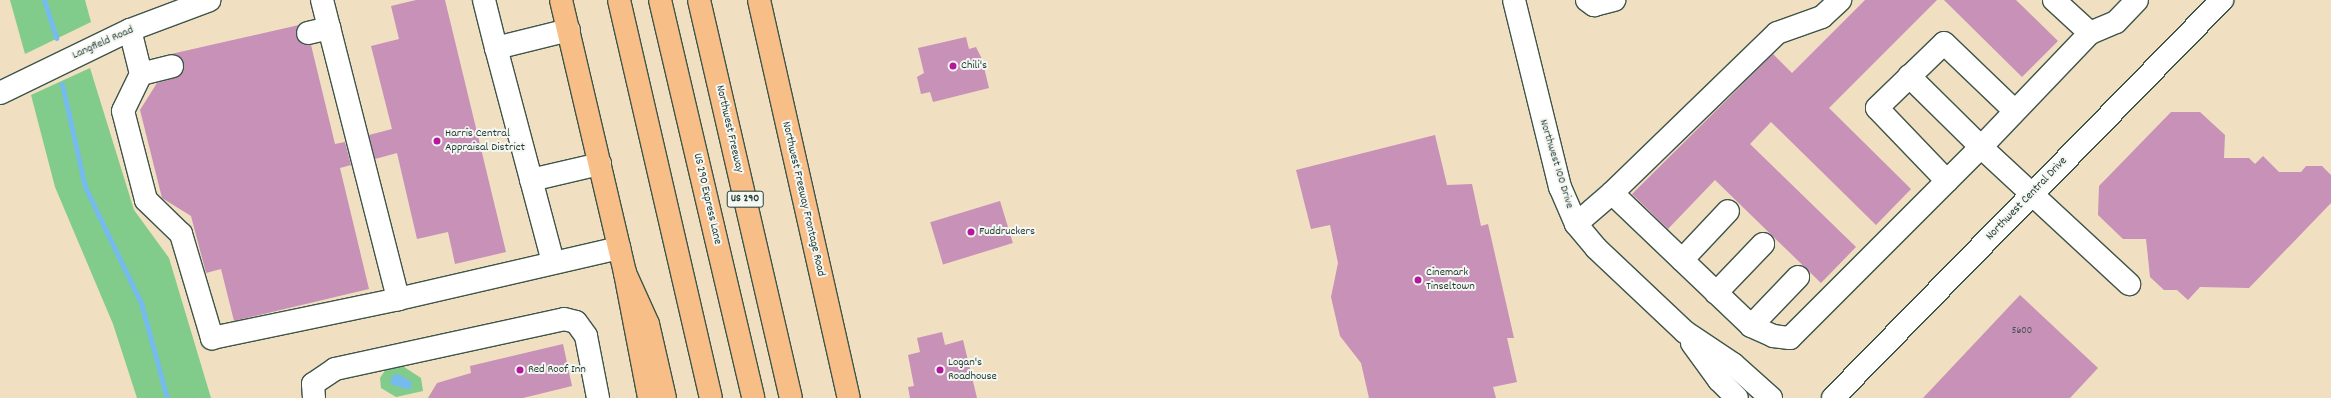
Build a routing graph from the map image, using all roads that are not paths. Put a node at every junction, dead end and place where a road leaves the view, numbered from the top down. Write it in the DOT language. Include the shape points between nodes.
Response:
graph roads {
  1 [pos="210,0"];
  2 [pos="322,0"];
  3 [pos="484,0"];
  4 [pos="561,0"];
  5 [pos="619,0"];
  6 [pos="660,0"];
  7 [pos="699,0"];
  8 [pos="759,0"];
  9 [pos="1514,0"];
  10 [pos="1587,0"];
  11 [pos="1614,0"];
  12 [pos="1840,0"];
  13 [pos="2054,0"];
  14 [pos="2137,0"];
  15 [pos="2222,0"];
  16 [pos="329,28"];
  17 [pos="130,30"];
  18 [pos="569,30"];
  19 [pos="308,33"];
  20 [pos="2090,33"];
  21 [pos="496,48"];
  22 [pos="172,66"];
  23 [pos="142,74"];
  24 [pos="1909,76"];
  25 [pos="0,93"];
  26 [pos="2015,111"];
  27 [pos="1981,147"];
  28 [pos="600,164"];
  29 [pos="531,180"];
  30 [pos="1947,181"];
  31 [pos="1612,193"];
  32 [pos="2033,194"];
  33 [pos="1728,211"];
  34 [pos="1576,224"];
  35 [pos="1763,244"];
  36 [pos="619,248"];
  37 [pos="1682,260"];
  38 [pos="552,262"];
  39 [pos="1798,277"];
  40 [pos="2129,284"];
  41 [pos="1716,293"];
  42 [pos="398,298"];
  43 [pos="1751,326"];
  44 [pos="1685,332"];
  45 [pos="651,397"];
  46 [pos="314,398"];
  47 [pos="598,398"];
  48 [pos="711,398"];
  49 [pos="753,398"];
  50 [pos="791,398"];
  51 [pos="849,398"];
  52 [pos="1738,398"];
  53 [pos="1771,398"];
  54 [pos="1833,398"];
  1 -- 17 [label="street, Langfield Road"];
  2 -- 16 [label="street"];
  3 -- 21 [label="street"];
  4 -- 18 [label="main road"];
  5 -- 48 [label="main road"];
  6 -- 49 [label="main road, US 290 Express Lane"];
  7 -- 50 [label="main road, Northwest Freeway / US 290"];
  8 -- 51 [label="main road, Northwest Freeway Frontage Road"];
  9 -- 34 [label="street, Northwest 100 Drive" via="1560,187"];
  10 -- 11 [label="street" via="1594,5"];
  12 -- 31 [label="street" via="1822,17 1777,34"];
  13 -- 20 [label="street"];
  14 -- 20 [label="street" via="2116,22"];
  15 -- 32 [label="street, Northwest Central Drive"];
  16 -- 19 [label="street"];
  16 -- 42 [label="street"];
  17 -- 23 [label="street"];
  17 -- 25 [label="street, Langfield Road"];
  18 -- 21 [label="street"];
  18 -- 28 [label="main road"];
  20 -- 26 [label="street"];
  21 -- 29 [label="street"];
  22 -- 23 [label="street"];
  23 -- 42 [label="street" via="123,110 146,200 181,234 212,338"];
  24 -- 26 [label="street" via="1944,43"];
  24 -- 27 [label="street"];
  24 -- 30 [label="street" via="1876,111"];
  26 -- 27 [label="street"];
  27 -- 30 [label="street"];
  27 -- 32 [label="street"];
  28 -- 29 [label="street"];
  28 -- 36 [label="main road"];
  29 -- 38 [label="street"];
  30 -- 43 [label="street" via="1790,338 1773,336"];
  31 -- 34 [label="street"];
  31 -- 37 [label="street"];
  32 -- 40 [label="street"];
  32 -- 54 [label="street, Northwest Central Drive"];
  33 -- 37 [label="street"];
  34 -- 44 [label="street, Northwest 100 Drive" via="1596,248"];
  35 -- 41 [label="street"];
  36 -- 38 [label="street"];
  36 -- 45 [label="main road" via="625,273 648,324"];
  37 -- 41 [label="street"];
  38 -- 42 [label="street"];
  39 -- 43 [label="street"];
  41 -- 43 [label="street"];
  44 -- 52 [label="street, Northwest 100 Drive" via="1719,380"];
  44 -- 53 [label="street, Northwest 100 Drive" via="1733,364"];
  46 -- 47 [label="street" via="314,384 335,369 564,319 576,322 586,336"];
}
